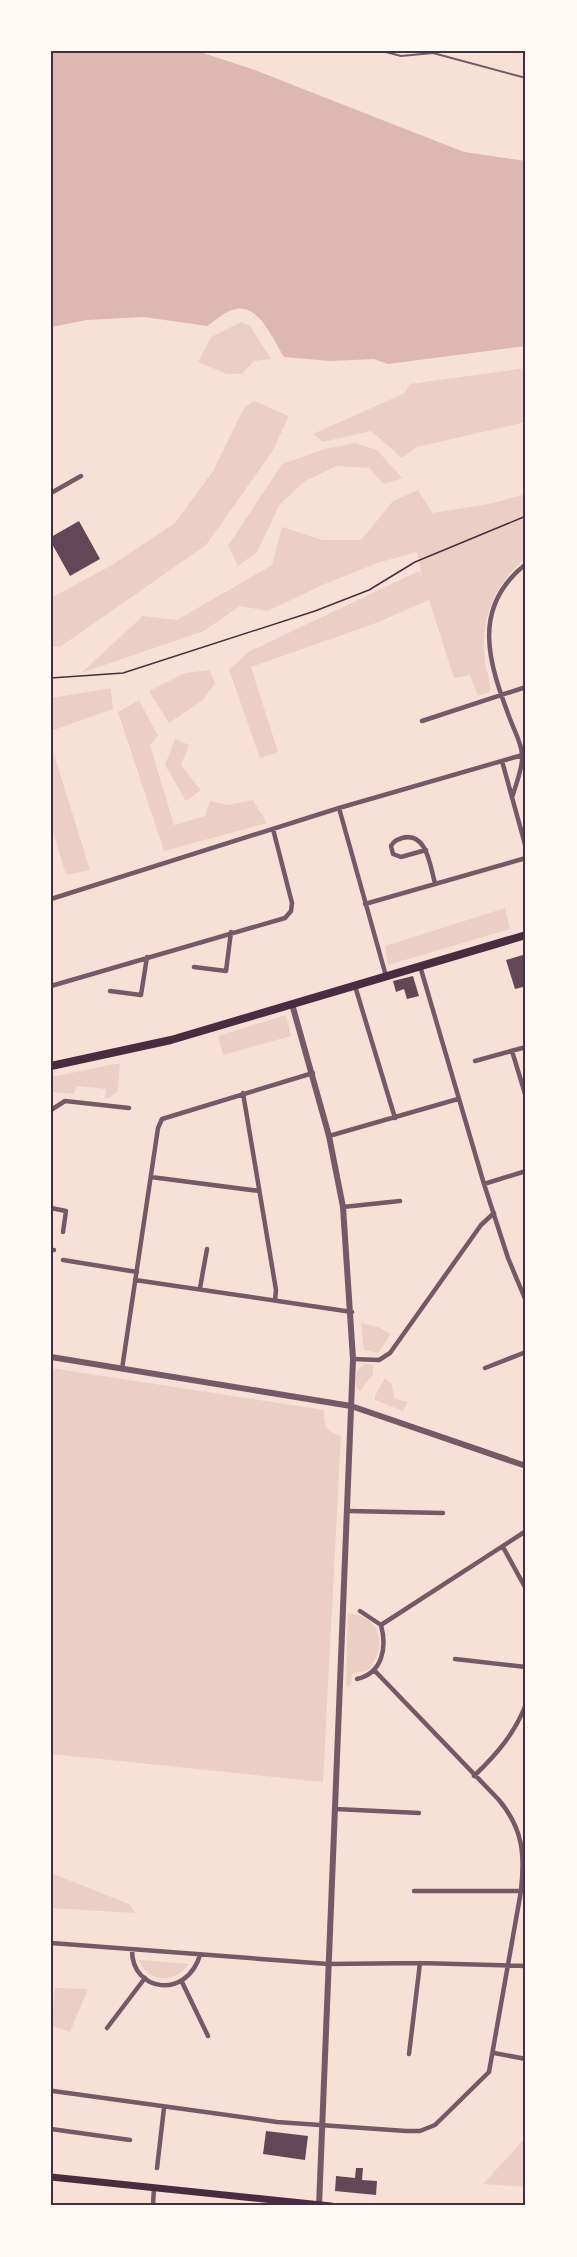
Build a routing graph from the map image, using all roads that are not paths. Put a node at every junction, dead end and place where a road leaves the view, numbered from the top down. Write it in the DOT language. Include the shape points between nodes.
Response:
graph roads {
  1 [pos="382,51"];
  2 [pos="526,78"];
  3 [pos="81,476"];
  4 [pos="51,493"];
  5 [pos="526,564"];
  6 [pos="526,687"];
  7 [pos="501,695"];
  8 [pos="422,721"];
  9 [pos="524,754"];
  10 [pos="502,760"];
  11 [pos="512,798"];
  12 [pos="339,808"];
  13 [pos="273,829"];
  14 [pos="526,848"];
  15 [pos="426,850"];
  16 [pos="526,858"];
  17 [pos="435,883"];
  18 [pos="51,899"];
  19 [pos="365,904"];
  20 [pos="231,932"];
  21 [pos="526,936"];
  22 [pos="147,957"];
  23 [pos="420,966"];
  24 [pos="194,967"];
  25 [pos="386,976"];
  26 [pos="51,986"];
  27 [pos="355,986"];
  28 [pos="111,991"];
  29 [pos="292,1004"];
  30 [pos="526,1047"];
  31 [pos="512,1051"];
  32 [pos="475,1061"];
  33 [pos="51,1066"];
  34 [pos="313,1072"];
  35 [pos="243,1093"];
  36 [pos="526,1096"];
  37 [pos="458,1099"];
  38 [pos="129,1108"];
  39 [pos="51,1110"];
  40 [pos="395,1118"];
  41 [pos="329,1136"];
  42 [pos="526,1171"];
  43 [pos="151,1177"];
  44 [pos="484,1184"];
  45 [pos="259,1191"];
  46 [pos="400,1201"];
  47 [pos="343,1207"];
  48 [pos="51,1209"];
  49 [pos="494,1213"];
  50 [pos="63,1232"];
  51 [pos="207,1249"];
  52 [pos="63,1260"];
  53 [pos="137,1272"];
  54 [pos="135,1280"];
  55 [pos="201,1288"];
  56 [pos="275,1300"];
  57 [pos="526,1300"];
  58 [pos="352,1312"];
  59 [pos="526,1352"];
  60 [pos="51,1358"];
  61 [pos="353,1359"];
  62 [pos="485,1368"];
  63 [pos="122,1369"];
  64 [pos="351,1406"];
  65 [pos="526,1466"];
  66 [pos="348,1511"];
  67 [pos="443,1514"];
  68 [pos="526,1531"];
  69 [pos="503,1547"];
  70 [pos="526,1589"];
  71 [pos="360,1611"];
  72 [pos="381,1625"];
  73 [pos="455,1659"];
  74 [pos="526,1667"];
  75 [pos="374,1670"];
  76 [pos="357,1679"];
  77 [pos="526,1704"];
  78 [pos="474,1776"];
  79 [pos="335,1809"];
  80 [pos="419,1813"];
  81 [pos="414,1891"];
  82 [pos="524,1891"];
  83 [pos="51,1943"];
  84 [pos="132,1950"];
  85 [pos="200,1955"];
  86 [pos="420,1963"];
  87 [pos="328,1964"];
  88 [pos="508,1964"];
  89 [pos="526,1966"];
  90 [pos="145,1978"];
  91 [pos="182,1982"];
  92 [pos="107,2028"];
  93 [pos="208,2036"];
  94 [pos="494,2053"];
  95 [pos="409,2054"];
  96 [pos="526,2059"];
  97 [pos="53,2091"];
  98 [pos="164,2108"];
  99 [pos="321,2125"];
  100 [pos="51,2129"];
  101 [pos="130,2140"];
  102 [pos="157,2168"];
  103 [pos="51,2177"];
  104 [pos="154,2187"];
  105 [pos="319,2205"];
  106 [pos="153,2206"];
  107 [pos="331,2206"];
  1 -- 2 [label="lane" via="401,56 433,53"];
  3 -- 4 [label="street"];
  5 -- 7 [label="street" via="501,592 489,625 489,651"];
  6 -- 7 [label="street"];
  7 -- 8 [label="street"];
  7 -- 9 [label="street"];
  9 -- 10 [label="street"];
  9 -- 11 [label="street"];
  10 -- 11 [label="street"];
  10 -- 12 [label="street"];
  11 -- 14 [label="street"];
  12 -- 13 [label="street"];
  12 -- 19 [label="street"];
  13 -- 18 [label="street"];
  13 -- 20 [label="street" via="291,911 280,920"];
  15 -- 15 [label="street" via="401,857 393,854 391,846 396,840 412,837"];
  15 -- 17 [label="street"];
  16 -- 17 [label="street"];
  17 -- 19 [label="street"];
  19 -- 25 [label="street"];
  20 -- 22 [label="street"];
  20 -- 24 [label="street" via="226,971"];
  21 -- 23 [label="main road"];
  22 -- 26 [label="street"];
  22 -- 28 [label="street" via="141,995"];
  23 -- 25 [label="main road"];
  23 -- 37 [label="street"];
  25 -- 27 [label="main road"];
  27 -- 29 [label="main road"];
  27 -- 40 [label="street"];
  29 -- 33 [label="main road" via="149,1045"];
  29 -- 34 [label="street"];
  30 -- 31 [label="street"];
  31 -- 32 [label="street"];
  31 -- 36 [label="street"];
  34 -- 35 [label="street"];
  34 -- 41 [label="street"];
  35 -- 43 [label="street" via="162,1119"];
  35 -- 45 [label="street"];
  37 -- 40 [label="street"];
  37 -- 44 [label="street"];
  38 -- 39 [label="street" via="65,1101"];
  40 -- 41 [label="street"];
  41 -- 47 [label="street"];
  42 -- 44 [label="street"];
  43 -- 45 [label="street"];
  43 -- 53 [label="street"];
  44 -- 49 [label="street"];
  45 -- 56 [label="street"];
  46 -- 47 [label="street"];
  47 -- 58 [label="street"];
  48 -- 50 [label="street" via="66,1211"];
  49 -- 57 [label="street"];
  49 -- 61 [label="street" via="390,1353 379,1360"];
  51 -- 55 [label="street"];
  52 -- 53 [label="street"];
  53 -- 54 [label="street"];
  54 -- 55 [label="street"];
  54 -- 63 [label="street"];
  55 -- 56 [label="street"];
  56 -- 58 [label="street"];
  58 -- 61 [label="street"];
  59 -- 62 [label="street"];
  60 -- 63 [label="street"];
  61 -- 64 [label="street"];
  63 -- 64 [label="street"];
  64 -- 65 [label="street"];
  64 -- 66 [label="street"];
  66 -- 67 [label="street"];
  66 -- 79 [label="street"];
  68 -- 69 [label="street"];
  69 -- 70 [label="street"];
  69 -- 72 [label="street"];
  71 -- 72 [label="street"];
  72 -- 75 [label="street" via="385,1652"];
  73 -- 74 [label="street"];
  75 -- 76 [label="street"];
  75 -- 78 [label="street"];
  77 -- 78 [label="street" via="507,1742"];
  78 -- 82 [label="street" via="510,1815 520,1833"];
  79 -- 80 [label="street"];
  79 -- 87 [label="street"];
  81 -- 82 [label="street"];
  82 -- 88 [label="street"];
  83 -- 84 [label="street"];
  84 -- 85 [label="street"];
  84 -- 90 [label="street" via="136,1969"];
  85 -- 87 [label="street"];
  85 -- 91 [label="street" via="196,1968"];
  86 -- 87 [label="street"];
  86 -- 88 [label="street"];
  86 -- 95 [label="street"];
  87 -- 99 [label="street"];
  88 -- 89 [label="street"];
  88 -- 94 [label="street"];
  90 -- 91 [label="street" via="162,1984"];
  90 -- 92 [label="street"];
  91 -- 93 [label="street"];
  94 -- 96 [label="street"];
  94 -- 99 [label="street" via="489,2072 435,2125 406,2131"];
  97 -- 98 [label="street"];
  98 -- 99 [label="street"];
  98 -- 102 [label="street"];
  99 -- 105 [label="street"];
  100 -- 101 [label="street"];
  103 -- 104 [label="main road"];
  104 -- 105 [label="main road"];
  104 -- 106 [label="street"];
  105 -- 107 [label="main road"];
}
